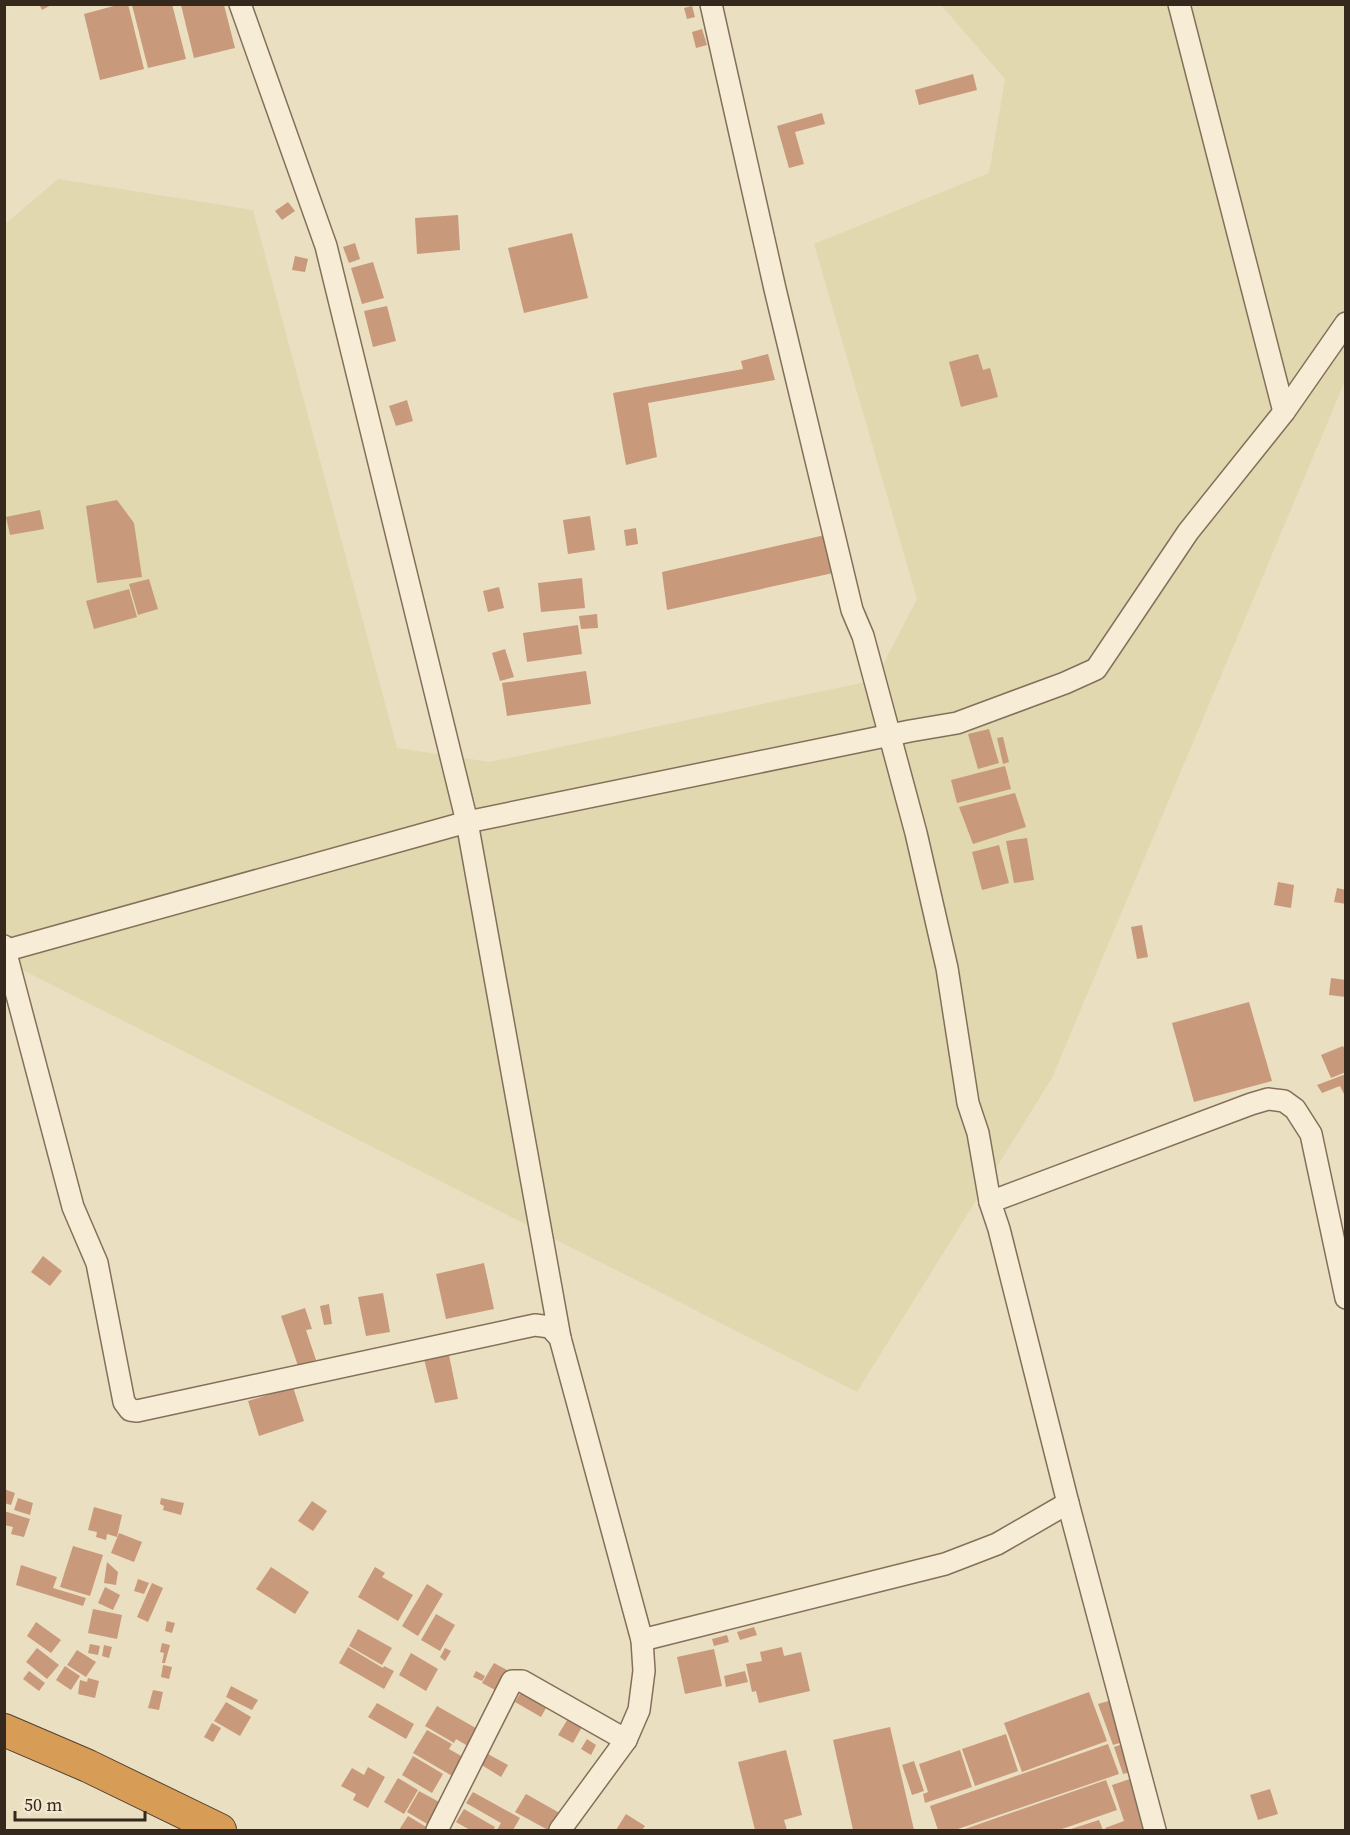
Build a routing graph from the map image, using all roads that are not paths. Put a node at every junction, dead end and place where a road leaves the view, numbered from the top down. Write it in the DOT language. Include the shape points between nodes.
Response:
graph roads {
  1 [pos="240,4"];
  2 [pos="711,4"];
  3 [pos="1179,4"];
  4 [pos="1346,323"];
  5 [pos="1284,412"];
  6 [pos="891,736"];
  7 [pos="467,822"];
  8 [pos="5,950"];
  9 [pos="990,1202"];
  10 [pos="1346,1298"];
  11 [pos="560,1338"];
  12 [pos="1068,1503"];
  13 [pos="642,1640"];
  14 [pos="4,1730"];
  15 [pos="626,1740"];
  16 [pos="220,1830"];
  17 [pos="437,1830"];
  18 [pos="560,1830"];
  19 [pos="1155,1830"];
  1 -- 7 [label="street" via="326,246"];
  2 -- 6 [label="street" via="852,610"];
  3 -- 5 [label="street"];
  4 -- 5 [label="street"];
  5 -- 6 [label="street" via="1188,532 1096,669 957,723"];
  6 -- 7 [label="street"];
  6 -- 9 [label="street" via="947,968 968,1103 978,1133"];
  7 -- 8 [label="street"];
  7 -- 11 [label="street"];
  8 -- 11 [label="street" via="73,1207 98,1263 124,1402 130,1410 535,1325 550,1327"];
  9 -- 10 [label="street" via="1251,1104 1284,1101 1295,1109 1311,1134"];
  9 -- 12 [label="street"];
  11 -- 13 [label="street"];
  12 -- 13 [label="street" via="997,1544 945,1564"];
  12 -- 19 [label="street"];
  13 -- 15 [label="street" via="644,1671 639,1710"];
  14 -- 16 [label="highway"];
  15 -- 17 [label="street" via="522,1681 512,1681"];
  15 -- 18 [label="street"];
}
